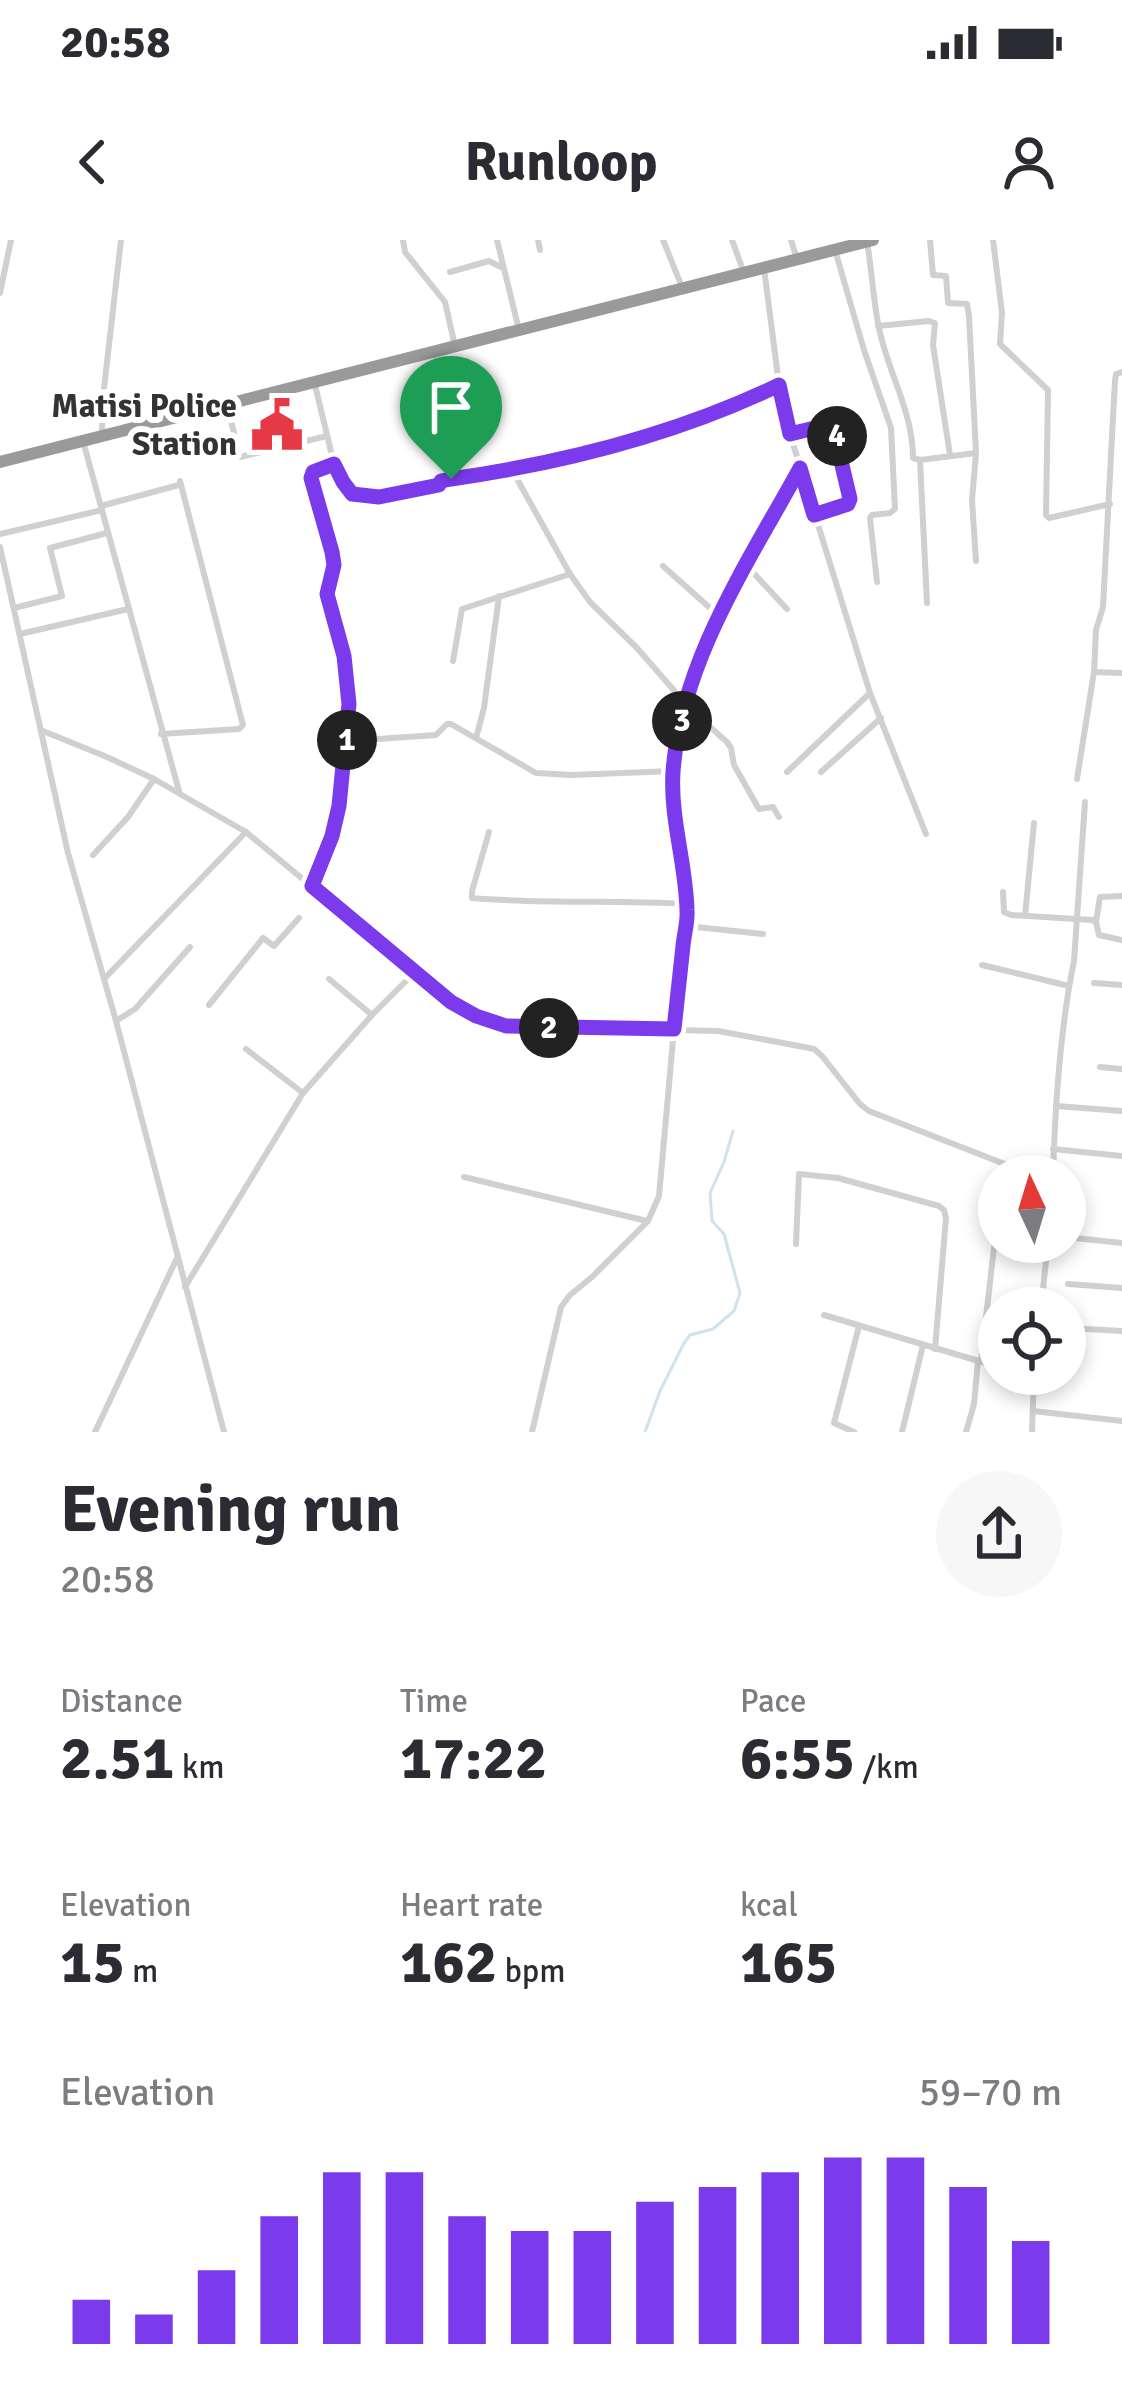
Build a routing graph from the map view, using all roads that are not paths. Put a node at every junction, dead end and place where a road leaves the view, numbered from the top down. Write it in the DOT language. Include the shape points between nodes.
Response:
graph roads {
  1 [pos="10,240"];
  2 [pos="122,240"];
  3 [pos="403,240"];
  4 [pos="497,240"];
  5 [pos="538,240"];
  6 [pos="663,240"];
  7 [pos="732,240"];
  8 [pos="791,240"];
  9 [pos="930,240"];
  10 [pos="993,240"];
  11 [pos="870,241"];
  12 [pos="540,250"];
  13 [pos="835,250"];
  14 [pos="797,259"];
  15 [pos="504,268"];
  16 [pos="764,268"];
  17 [pos="450,272"];
  18 [pos="744,272"];
  19 [pos="682,289"];
  20 [pos="0,293"];
  21 [pos="878,326"];
  22 [pos="519,330"];
  23 [pos="455,346"];
  24 [pos="1122,372"];
  25 [pos="314,382"];
  26 [pos="779,385"];
  27 [pos="227,405"];
  28 [pos="790,434"];
  29 [pos="102,436"];
  30 [pos="328,436"];
  31 [pos="83,441"];
  32 [pos="976,453"];
  33 [pos="950,455"];
  34 [pos="920,460"];
  35 [pos="0,462"];
  36 [pos="334,464"];
  37 [pos="800,468"];
  38 [pos="512,470"];
  39 [pos="1110,503"];
  40 [pos="102,508"];
  41 [pos="814,515"];
  42 [pos="108,532"];
  43 [pos="0,534"];
  44 [pos="0,548"];
  45 [pos="976,561"];
  46 [pos="663,566"];
  47 [pos="747,566"];
  48 [pos="570,574"];
  49 [pos="877,582"];
  50 [pos="500,596"];
  51 [pos="927,603"];
  52 [pos="14,608"];
  53 [pos="128,609"];
  54 [pos="787,609"];
  55 [pos="719,616"];
  56 [pos="20,634"];
  57 [pos="453,661"];
  58 [pos="1094,672"];
  59 [pos="1122,673"];
  60 [pos="870,693"];
  61 [pos="686,704"];
  62 [pos="881,718"];
  63 [pos="43,731"];
  64 [pos="161,734"];
  65 [pos="476,739"];
  66 [pos="347,741"];
  67 [pos="673,771"];
  68 [pos="787,772"];
  69 [pos="821,772"];
  70 [pos="1077,778"];
  71 [pos="154,779"];
  72 [pos="179,792"];
  73 [pos="1084,802"];
  74 [pos="778,817"];
  75 [pos="1034,823"];
  76 [pos="246,832"];
  77 [pos="489,832"];
  78 [pos="926,834"];
  79 [pos="93,855"];
  80 [pos="312,886"];
  81 [pos="1003,892"];
  82 [pos="1122,896"];
  83 [pos="687,904"];
  84 [pos="1025,916"];
  85 [pos="299,919"];
  86 [pos="1076,920"];
  87 [pos="1096,922"];
  88 [pos="686,926"];
  89 [pos="764,934"];
  90 [pos="1122,940"];
  91 [pos="190,947"];
  92 [pos="982,965"];
  93 [pos="414,973"];
  94 [pos="104,979"];
  95 [pos="329,979"];
  96 [pos="1094,983"];
  97 [pos="1122,985"];
  98 [pos="1069,986"];
  99 [pos="208,1005"];
  100 [pos="372,1015"];
  101 [pos="116,1021"];
  102 [pos="674,1029"];
  103 [pos="246,1049"];
  104 [pos="1100,1067"];
  105 [pos="1122,1069"];
  106 [pos="303,1093"];
  107 [pos="1056,1106"];
  108 [pos="1122,1111"];
  109 [pos="1053,1149"];
  110 [pos="981,1155"];
  111 [pos="1053,1155"];
  112 [pos="1122,1156"];
  113 [pos="464,1177"];
  114 [pos="648,1221"];
  115 [pos="1086,1240"];
  116 [pos="1122,1243"];
  117 [pos="796,1244"];
  118 [pos="177,1258"];
  119 [pos="1068,1284"];
  120 [pos="185,1287"];
  121 [pos="1122,1288"];
  122 [pos="824,1315"];
  123 [pos="859,1326"];
  124 [pos="1086,1329"];
  125 [pos="1122,1331"];
  126 [pos="923,1345"];
  127 [pos="935,1348"];
  128 [pos="978,1360"];
  129 [pos="978,1375"];
  130 [pos="1033,1395"];
  131 [pos="1033,1411"];
  132 [pos="1122,1420"];
  133 [pos="94,1432"];
  134 [pos="224,1432"];
  135 [pos="532,1432"];
  136 [pos="854,1432"];
  137 [pos="902,1432"];
  138 [pos="966,1432"];
  139 [pos="1032,1432"];
  1 -- 20 [label="street"];
  2 -- 29 [label="street"];
  3 -- 23 [label="street" via="445,302"];
  4 -- 15 [label="street"];
  5 -- 12 [label="street"];
  6 -- 19 [label="street"];
  7 -- 18 [label="street"];
  8 -- 14 [label="street"];
  9 -- 32 [label="street" via="933,275 946,276 948,302 968,305"];
  10 -- 39 [label="street" via="1000,344 1048,391 1046,515"];
  11 -- 13 [label="highway"];
  11 -- 21 [label="street"];
  13 -- 14 [label="highway"];
  13 -- 49 [label="street" via="891,430 895,509 870,518"];
  14 -- 16 [label="highway"];
  15 -- 17 [label="street" via="489,261"];
  15 -- 22 [label="street"];
  16 -- 18 [label="highway"];
  16 -- 26 [label="street"];
  18 -- 19 [label="highway"];
  19 -- 22 [label="highway"];
  21 -- 33 [label="street" via="935,323"];
  21 -- 34 [label="street" via="911,421 913,458"];
  22 -- 23 [label="highway"];
  23 -- 25 [label="highway"];
  24 -- 39 [label="street"];
  25 -- 27 [label="highway"];
  25 -- 30 [label="street"];
  26 -- 28 [label="street"];
  26 -- 38 [label="street" via="689,422"];
  27 -- 29 [label="highway"];
  27 -- 30 [label="street" via="240,457"];
  28 -- 37 [label="street"];
  28 -- 41 [label="street" via="829,425 836,433 850,499"];
  29 -- 31 [label="highway"];
  30 -- 36 [label="street"];
  31 -- 35 [label="highway"];
  31 -- 40 [label="street"];
  32 -- 33 [label="street"];
  32 -- 45 [label="street"];
  33 -- 34 [label="street"];
  34 -- 51 [label="street"];
  36 -- 38 [label="street" via="352,494 379,497"];
  36 -- 66 [label="street" via="311,478 334,565 327,594 348,679"];
  37 -- 41 [label="street"];
  37 -- 47 [label="street"];
  38 -- 48 [label="street"];
  39 -- 58 [label="street"];
  40 -- 42 [label="street"];
  40 -- 43 [label="street"];
  40 -- 64 [label="street" via="180,483 243,725"];
  41 -- 60 [label="street"];
  42 -- 52 [label="street" via="50,548 62,596"];
  42 -- 53 [label="street"];
  44 -- 52 [label="street"];
  46 -- 55 [label="street"];
  47 -- 54 [label="street"];
  47 -- 55 [label="street"];
  48 -- 50 [label="street"];
  48 -- 61 [label="street"];
  50 -- 57 [label="street" via="462,609"];
  50 -- 65 [label="street"];
  52 -- 56 [label="street"];
  53 -- 56 [label="street"];
  53 -- 64 [label="street"];
  55 -- 61 [label="street"];
  56 -- 63 [label="street"];
  58 -- 59 [label="street"];
  58 -- 70 [label="street"];
  60 -- 62 [label="street"];
  60 -- 68 [label="street"];
  61 -- 67 [label="street"];
  61 -- 74 [label="street" via="731,748 759,809 773,807"];
  62 -- 69 [label="street"];
  62 -- 78 [label="street"];
  63 -- 71 [label="street"];
  63 -- 94 [label="street"];
  64 -- 72 [label="street"];
  65 -- 66 [label="street" via="449,724 436,735"];
  65 -- 67 [label="street" via="536,773"];
  66 -- 80 [label="street" via="334,827"];
  67 -- 83 [label="street"];
  71 -- 72 [label="street"];
  71 -- 79 [label="street"];
  72 -- 76 [label="street"];
  73 -- 86 [label="street"];
  75 -- 84 [label="street"];
  76 -- 80 [label="street"];
  76 -- 94 [label="street"];
  77 -- 83 [label="street" via="472,898"];
  80 -- 93 [label="street"];
  81 -- 84 [label="street" via="1004,912"];
  82 -- 87 [label="street" via="1100,897"];
  83 -- 88 [label="street"];
  84 -- 86 [label="street"];
  85 -- 99 [label="street" via="274,946 262,938"];
  86 -- 87 [label="street"];
  86 -- 98 [label="street"];
  87 -- 90 [label="street" via="1099,935"];
  88 -- 89 [label="street"];
  88 -- 102 [label="street"];
  91 -- 101 [label="street"];
  92 -- 98 [label="street"];
  93 -- 100 [label="street"];
  93 -- 102 [label="street" via="451,1002 506,1026"];
  94 -- 101 [label="street"];
  95 -- 100 [label="street"];
  96 -- 97 [label="street"];
  98 -- 107 [label="street"];
  100 -- 106 [label="street"];
  101 -- 118 [label="street"];
  102 -- 110 [label="street" via="814,1049 869,1111"];
  102 -- 114 [label="street" via="659,1196"];
  103 -- 106 [label="street"];
  104 -- 105 [label="street"];
  106 -- 120 [label="street"];
  107 -- 108 [label="street"];
  107 -- 109 [label="street"];
  109 -- 111 [label="street"];
  109 -- 112 [label="street"];
  113 -- 114 [label="street"];
  114 -- 135 [label="street" via="561,1307"];
  115 -- 116 [label="street"];
  117 -- 127 [label="street" via="799,1174 939,1206 946,1218"];
  118 -- 120 [label="street"];
  118 -- 133 [label="street"];
  119 -- 121 [label="street"];
  120 -- 134 [label="street"];
  122 -- 123 [label="street"];
  123 -- 126 [label="street"];
  123 -- 136 [label="street" via="834,1424"];
  124 -- 125 [label="street"];
  126 -- 127 [label="street"];
  126 -- 137 [label="street"];
  127 -- 128 [label="street"];
  129 -- 138 [label="street"];
  130 -- 131 [label="street"];
  131 -- 132 [label="street"];
  131 -- 139 [label="street"];
}
